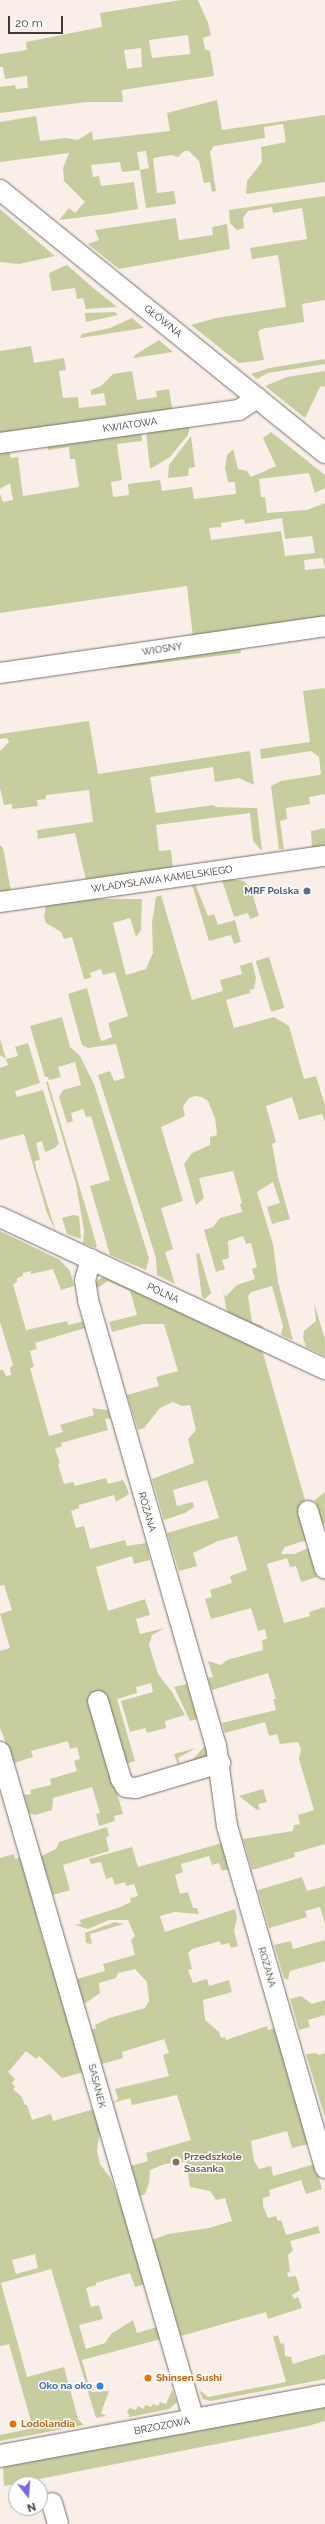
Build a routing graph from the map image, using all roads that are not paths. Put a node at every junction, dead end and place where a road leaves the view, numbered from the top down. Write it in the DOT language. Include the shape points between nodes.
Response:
graph roads {
  1 [pos="0,190"];
  2 [pos="257,398"];
  3 [pos="0,443"];
  4 [pos="325,453"];
  5 [pos="325,626"];
  6 [pos="0,673"];
  7 [pos="325,856"];
  8 [pos="0,902"];
  9 [pos="0,1217"];
  10 [pos="91,1259"];
  11 [pos="325,1369"];
  12 [pos="308,1512"];
  13 [pos="325,1569"];
  14 [pos="98,1701"];
  15 [pos="0,1752"];
  16 [pos="220,1764"];
  17 [pos="325,2168"];
  18 [pos="325,2396"];
  19 [pos="194,2420"];
  20 [pos="0,2456"];
  21 [pos="52,2503"];
  22 [pos="58,2524"];
  1 -- 2 [label="street, GŁÓWNA"];
  2 -- 3 [label="street, KWIATOWA" via="239,410"];
  2 -- 4 [label="street, GŁÓWNA"];
  5 -- 6 [label="street, WIOSNY"];
  7 -- 8 [label="street, WŁADYSŁAWA KAMELSKIEGO"];
  9 -- 10 [label="street, POLNA"];
  10 -- 11 [label="street, POLNA"];
  10 -- 16 [label="street, RÓŻANA" via="85,1280 88,1300"];
  12 -- 13 [label="street"];
  14 -- 16 [label="street" via="121,1779 126,1787 136,1788"];
  15 -- 19 [label="street, SASANEK"];
  16 -- 17 [label="street, RÓŻANA" via="227,1826"];
  18 -- 19 [label="street, BRZOZOWA"];
  19 -- 20 [label="street, BRZOZOWA"];
  21 -- 22 [label="street"];
}
